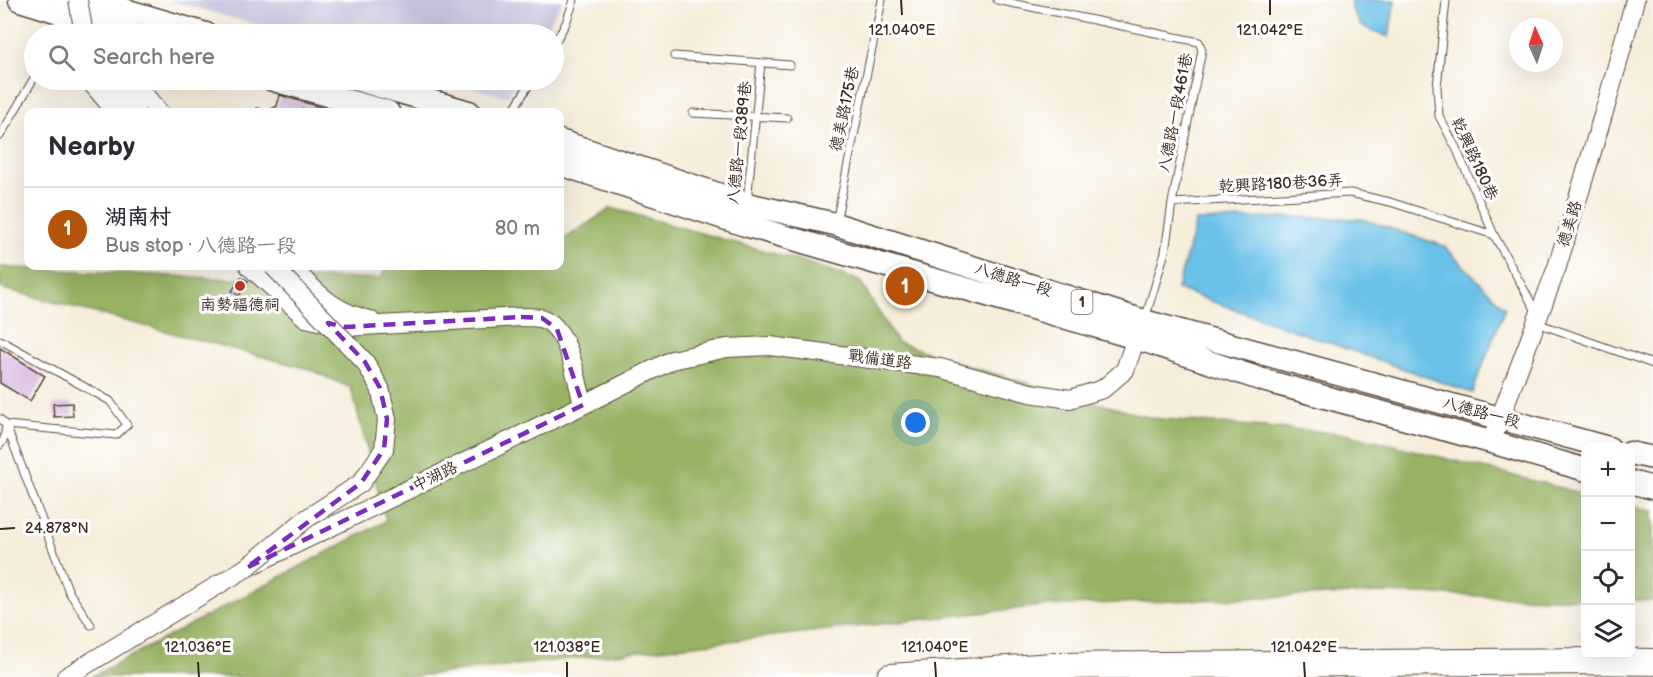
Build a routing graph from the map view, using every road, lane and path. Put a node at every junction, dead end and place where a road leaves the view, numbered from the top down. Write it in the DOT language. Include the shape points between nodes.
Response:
graph roads {
  1 [pos="20,0"];
  2 [pos="89,0"];
  3 [pos="574,0"];
  4 [pos="882,0"];
  5 [pos="997,0"];
  6 [pos="1446,0"];
  7 [pos="1635,0"];
  8 [pos="67,12"];
  9 [pos="84,24"];
  10 [pos="93,24"];
  11 [pos="172,24"];
  12 [pos="564,26"];
  13 [pos="674,56"];
  14 [pos="761,63"];
  15 [pos="790,65"];
  16 [pos="27,90"];
  17 [pos="97,90"];
  18 [pos="117,90"];
  19 [pos="140,90"];
  20 [pos="309,90"];
  21 [pos="393,90"];
  22 [pos="526,90"];
  23 [pos="113,108"];
  24 [pos="133,108"];
  25 [pos="156,108"];
  26 [pos="374,108"];
  27 [pos="455,108"];
  28 [pos="514,108"];
  29 [pos="693,113"];
  30 [pos="756,116"];
  31 [pos="788,118"];
  32 [pos="0,136"];
  33 [pos="564,143"];
  34 [pos="564,165"];
  35 [pos="1172,203"];
  36 [pos="746,214"];
  37 [pos="836,224"];
  38 [pos="1494,235"];
  39 [pos="255,270"];
  40 [pos="277,270"];
  41 [pos="294,270"];
  42 [pos="1537,319"];
  43 [pos="387,324"];
  44 [pos="1140,330"];
  45 [pos="0,340"];
  46 [pos="1653,364"];
  47 [pos="583,405"];
  48 [pos="1500,418"];
  49 [pos="3,422"];
  50 [pos="1491,442"];
  51 [pos="1594,443"];
  52 [pos="0,445"];
  53 [pos="1635,454"];
  54 [pos="1653,458"];
  55 [pos="1581,469"];
  56 [pos="1635,483"];
  57 [pos="1653,488"];
  58 [pos="246,568"];
  59 [pos="91,625"];
  60 [pos="1653,662"];
  61 [pos="66,677"];
  62 [pos="890,677"];
  1 -- 8 [label="main road"];
  2 -- 10 [label="street"];
  2 -- 11 [label="main road"];
  3 -- 12 [label="lane"];
  4 -- 37 [label="lane, 德美路175巷"];
  5 -- 35 [label="lane, 八德路一段461巷" via="1199,42 1202,50"];
  6 -- 38 [label="lane, 乾興路180巷" via="1437,87 1439,116"];
  7 -- 42 [label="street, 德美路" via="1557,267"];
  8 -- 9 [label="main road"];
  13 -- 14 [label="lane"];
  14 -- 15 [label="lane"];
  14 -- 30 [label="lane, 八德路一段389巷"];
  16 -- 32 [label="lane"];
  17 -- 23 [label="street"];
  18 -- 24 [label="street"];
  19 -- 25 [label="street"];
  20 -- 26 [label="main road"];
  21 -- 27 [label="main road"];
  22 -- 28 [label="lane"];
  29 -- 30 [label="lane"];
  30 -- 31 [label="lane"];
  30 -- 36 [label="lane, 八德路一段389巷"];
  33 -- 36 [label="main road, 八德路一段 / 1"];
  34 -- 36 [label="main road, 八德路一段 / 1"];
  35 -- 38 [label="lane, 乾興路180巷36弄" via="1350,193"];
  35 -- 44 [label="lane, 八德路一段461巷" via="1165,252"];
  36 -- 37 [label="main road, 八德路一段 / 1"];
  36 -- 44 [label="main road, 八德路一段 / 1"];
  37 -- 44 [label="main road, 八德路一段 / 1"];
  38 -- 42 [label="lane, 乾興路180巷"];
  39 -- 43 [label="street" via="306,318 345,327"];
  40 -- 58 [label="street, bridge" via="365,362 380,388 387,419 384,449 361,483 306,519"];
  41 -- 43 [label="street" via="335,307"];
  42 -- 46 [label="lane"];
  42 -- 48 [label="street, 德美路"];
  43 -- 47 [label="street" via="542,318 557,329 566,345"];
  44 -- 47 [label="street, 戰備道路" via="1125,370 1103,389 1070,399 1030,393 940,368 770,346 727,348 672,360"];
  44 -- 48 [label="main road, 八德路一段 / 1"];
  44 -- 50 [label="main road, 八德路一段 / 1" via="1266,381"];
  45 -- 49 [label="lane" via="110,401 127,425 116,435"];
  47 -- 58 [label="street, 中湖路"];
  48 -- 50 [label="street, 德美路"];
  48 -- 51 [label="main road, 八德路一段 / 1"];
  49 -- 52 [label="lane" via="4,439"];
  49 -- 59 [label="lane" via="69,592"];
  50 -- 55 [label="main road, 八德路一段 / 1"];
  53 -- 54 [label="main road"];
  56 -- 57 [label="main road"];
  58 -- 61 [label="street, 中湖路"];
  60 -- 62 [label="highway" via="1053,666"];
}
